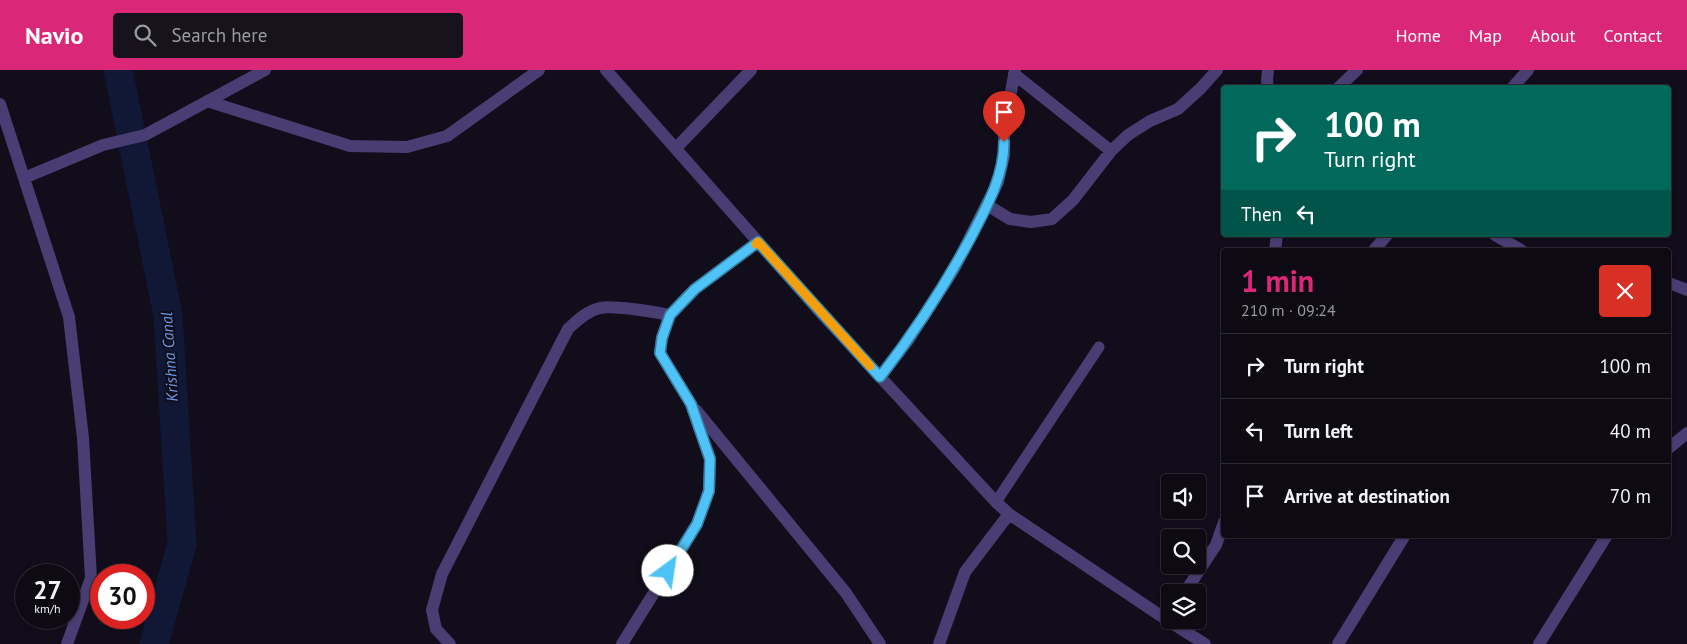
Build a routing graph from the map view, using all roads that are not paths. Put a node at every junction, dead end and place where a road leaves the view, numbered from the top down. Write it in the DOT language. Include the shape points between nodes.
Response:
graph roads {
  1 [pos="265,70"];
  2 [pos="539,70"];
  3 [pos="606,70"];
  4 [pos="750,70"];
  5 [pos="1217,70"];
  6 [pos="1268,70"];
  7 [pos="1357,70"];
  8 [pos="1528,70"];
  9 [pos="1014,72"];
  10 [pos="1268,85"];
  11 [pos="1341,85"];
  12 [pos="1515,85"];
  13 [pos="207,101"];
  14 [pos="0,104"];
  15 [pos="676,148"];
  16 [pos="1111,151"];
  17 [pos="24,178"];
  18 [pos="987,205"];
  19 [pos="1385,237"];
  20 [pos="1498,237"];
  21 [pos="758,242"];
  22 [pos="1376,248"];
  23 [pos="1518,248"];
  24 [pos="1671,283"];
  25 [pos="1687,290"];
  26 [pos="670,315"];
  27 [pos="1098,347"];
  28 [pos="880,377"];
  29 [pos="691,404"];
  30 [pos="1687,433"];
  31 [pos="1671,446"];
  32 [pos="996,502"];
  33 [pos="1009,514"];
  34 [pos="1221,531"];
  35 [pos="1403,538"];
  36 [pos="1605,538"];
  37 [pos="1190,584"];
  38 [pos="1161,613"];
  39 [pos="1184,629"];
  40 [pos="67,644"];
  41 [pos="450,644"];
  42 [pos="622,644"];
  43 [pos="880,644"];
  44 [pos="939,644"];
  45 [pos="1205,644"];
  46 [pos="1338,644"];
  47 [pos="1539,644"];
  1 -- 13 [label="street"];
  2 -- 13 [label="street" via="447,136 408,147 350,146"];
  3 -- 15 [label="street"];
  4 -- 15 [label="street"];
  5 -- 16 [label="street" via="1178,109 1150,121"];
  6 -- 10 [label="street"];
  7 -- 11 [label="street"];
  8 -- 12 [label="street"];
  9 -- 16 [label="street"];
  9 -- 18 [label="street" via="1004,128 1004,156 998,182"];
  13 -- 17 [label="street" via="145,135 103,145"];
  14 -- 17 [label="street"];
  15 -- 21 [label="street"];
  16 -- 18 [label="street" via="1073,200 1052,219 1031,222 1010,219"];
  17 -- 40 [label="street" via="69,317 82,438 91,578"];
  18 -- 28 [label="street" via="954,269"];
  19 -- 22 [label="street"];
  20 -- 23 [label="street"];
  21 -- 26 [label="street" via="695,289"];
  21 -- 28 [label="street"];
  24 -- 25 [label="street"];
  26 -- 29 [label="street" via="660,353"];
  26 -- 41 [label="street" via="601,308 581,316 568,329 442,574 432,610 436,629"];
  27 -- 32 [label="lane"];
  28 -- 32 [label="street"];
  29 -- 42 [label="street" via="710,459 709,491 697,524"];
  29 -- 43 [label="street" via="846,593"];
  30 -- 31 [label="street"];
  32 -- 33 [label="street"];
  33 -- 38 [label="street"];
  33 -- 44 [label="street" via="964,572"];
  34 -- 37 [label="street" via="1216,545"];
  35 -- 46 [label="street"];
  36 -- 47 [label="street"];
  39 -- 45 [label="street"];
}
